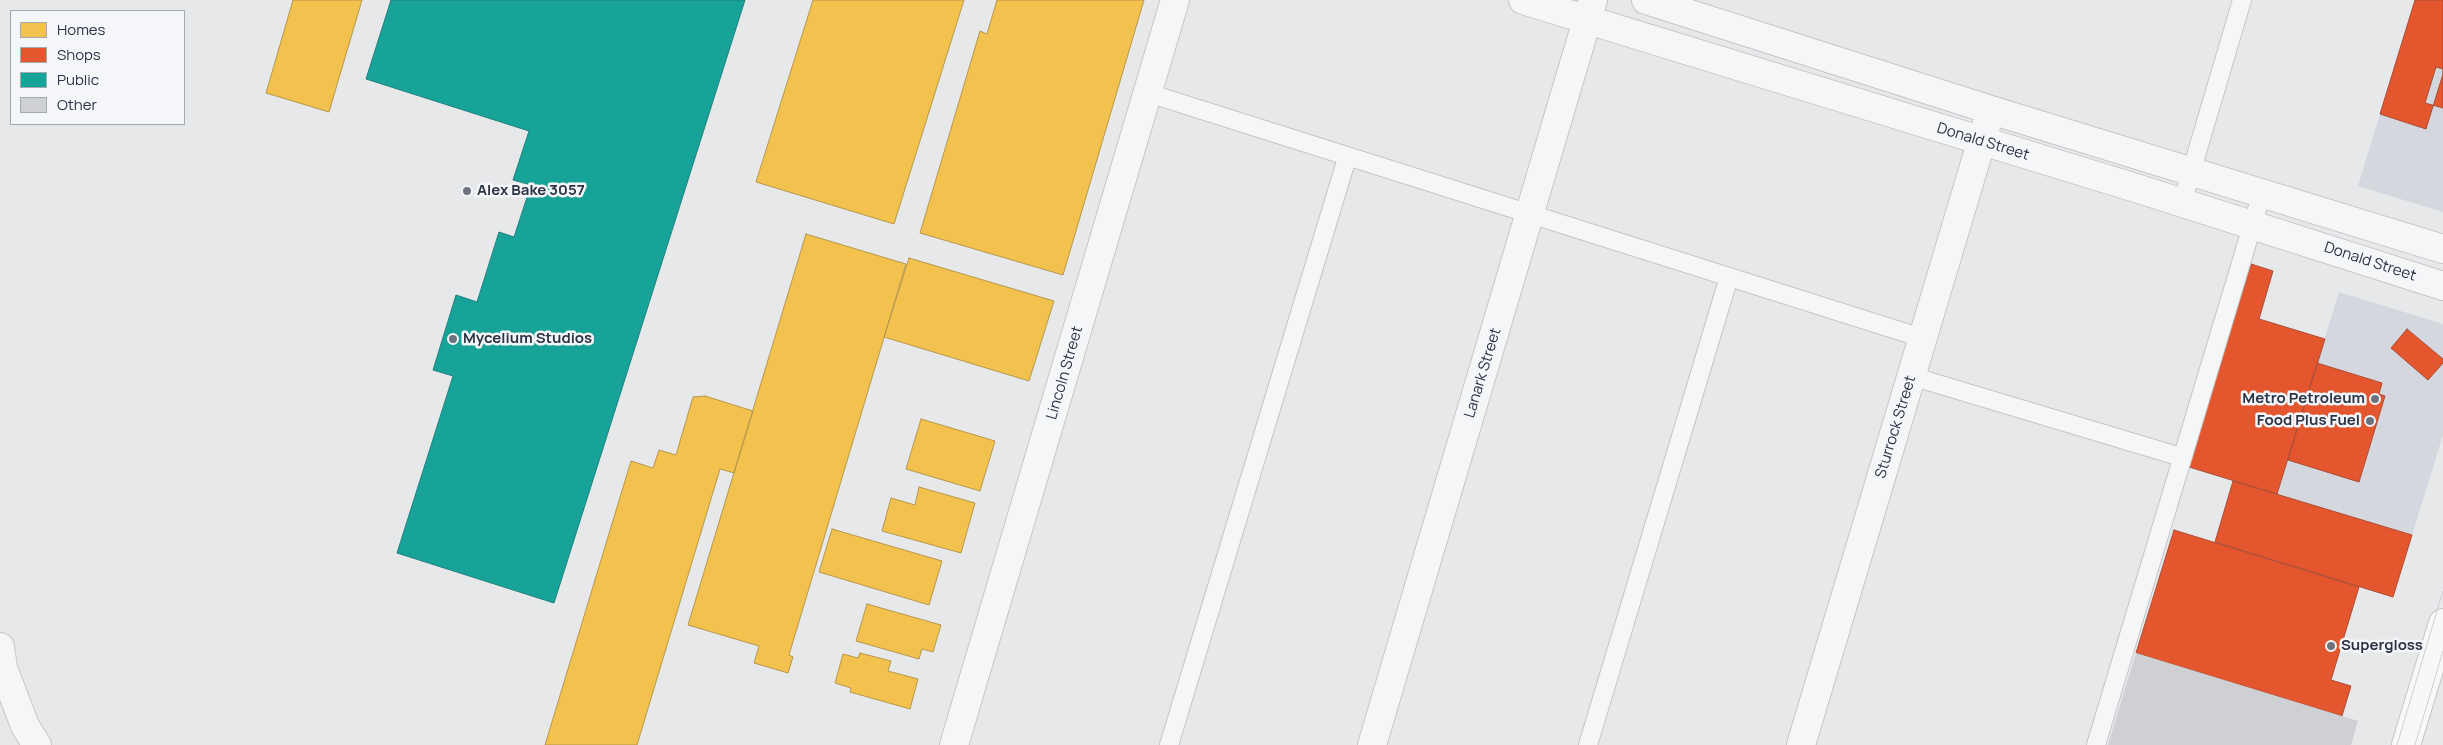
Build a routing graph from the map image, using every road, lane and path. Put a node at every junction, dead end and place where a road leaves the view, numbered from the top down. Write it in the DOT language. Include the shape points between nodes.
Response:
graph roads {
  1 [pos="1175,0"];
  2 [pos="1523,0"];
  3 [pos="1646,0"];
  4 [pos="2242,0"];
  5 [pos="1590,10"];
  6 [pos="1148,93"];
  7 [pos="1991,110"];
  8 [pos="1982,141"];
  9 [pos="1347,158"];
  10 [pos="2192,171"];
  11 [pos="2262,193"];
  12 [pos="2182,203"];
  13 [pos="1530,214"];
  14 [pos="2252,225"];
  15 [pos="2443,249"];
  16 [pos="1729,277"];
  17 [pos="2443,286"];
  18 [pos="1922,338"];
  19 [pos="1911,376"];
  20 [pos="2180,457"];
  21 [pos="2443,623"];
  22 [pos="1,667"];
  23 [pos="37,745"];
  24 [pos="954,745"];
  25 [pos="1169,745"];
  26 [pos="1372,745"];
  27 [pos="1588,745"];
  28 [pos="1800,745"];
  29 [pos="2096,745"];
  30 [pos="2406,745"];
  1 -- 6 [label="street, Lincoln Street"];
  2 -- 5 [label="street, Donald Street"];
  3 -- 7 [label="street"];
  4 -- 10 [label="lane"];
  5 -- 8 [label="street, Donald Street"];
  5 -- 13 [label="street, Lanark Street"];
  6 -- 9 [label="lane"];
  6 -- 24 [label="street, Lincoln Street"];
  7 -- 8 [label="street, Sturrock Street"];
  7 -- 10 [label="street"];
  8 -- 12 [label="street, Donald Street"];
  8 -- 18 [label="street, Sturrock Street"];
  9 -- 13 [label="lane"];
  9 -- 25 [label="lane"];
  10 -- 11 [label="street"];
  10 -- 12 [label="lane"];
  11 -- 14 [label="lane"];
  11 -- 15 [label="street"];
  12 -- 14 [label="street, Donald Street"];
  13 -- 16 [label="lane"];
  13 -- 26 [label="street, Lanark Street"];
  14 -- 17 [label="street, Donald Street"];
  14 -- 20 [label="lane"];
  16 -- 18 [label="lane"];
  16 -- 27 [label="lane"];
  18 -- 19 [label="street, Sturrock Street"];
  19 -- 20 [label="lane"];
  19 -- 28 [label="street, Sturrock Street"];
  20 -- 29 [label="lane"];
  21 -- 30 [label="main road"];
  22 -- 23 [label="street" via="25,726"];
}
